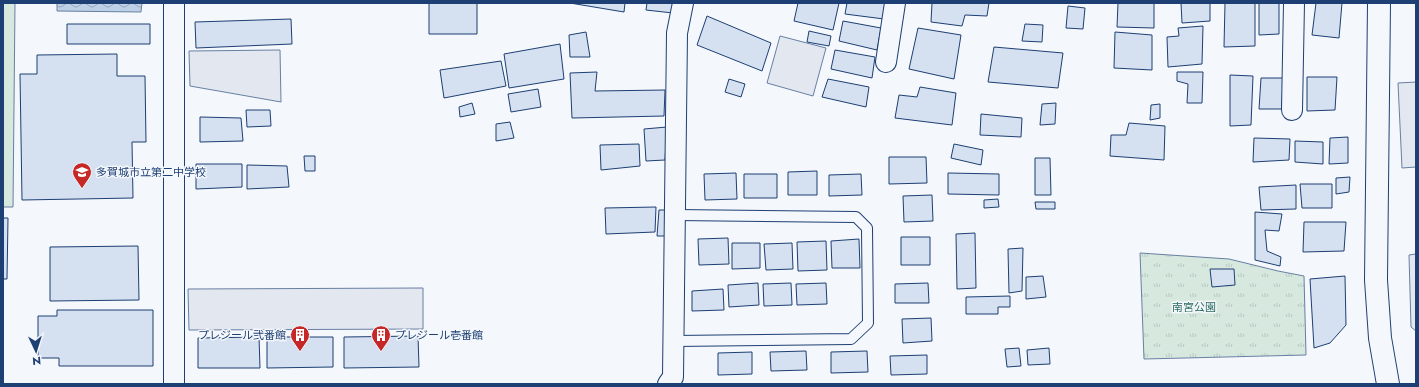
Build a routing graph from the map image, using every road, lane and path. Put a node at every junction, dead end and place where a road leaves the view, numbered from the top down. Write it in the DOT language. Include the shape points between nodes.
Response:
graph roads {
  1 [pos="174,3"];
  2 [pos="683,3"];
  3 [pos="895,3"];
  4 [pos="1294,3"];
  5 [pos="1380,3"];
  6 [pos="886,62"];
  7 [pos="1292,110"];
  8 [pos="675,215"];
  9 [pos="674,341"];
  10 [pos="174,384"];
  11 [pos="668,384"];
  12 [pos="1388,384"];
  1 -- 10 [label="street"];
  2 -- 8 [label="street" via="677,33"];
  3 -- 6 [label="street"];
  4 -- 7 [label="street"];
  5 -- 12 [label="street" via="1376,280 1380,338"];
  8 -- 9 [label="street"];
  8 -- 9 [label="lane" via="856,217 867,228 868,323 851,339"];
  9 -- 11 [label="street" via="673,377"];
}
